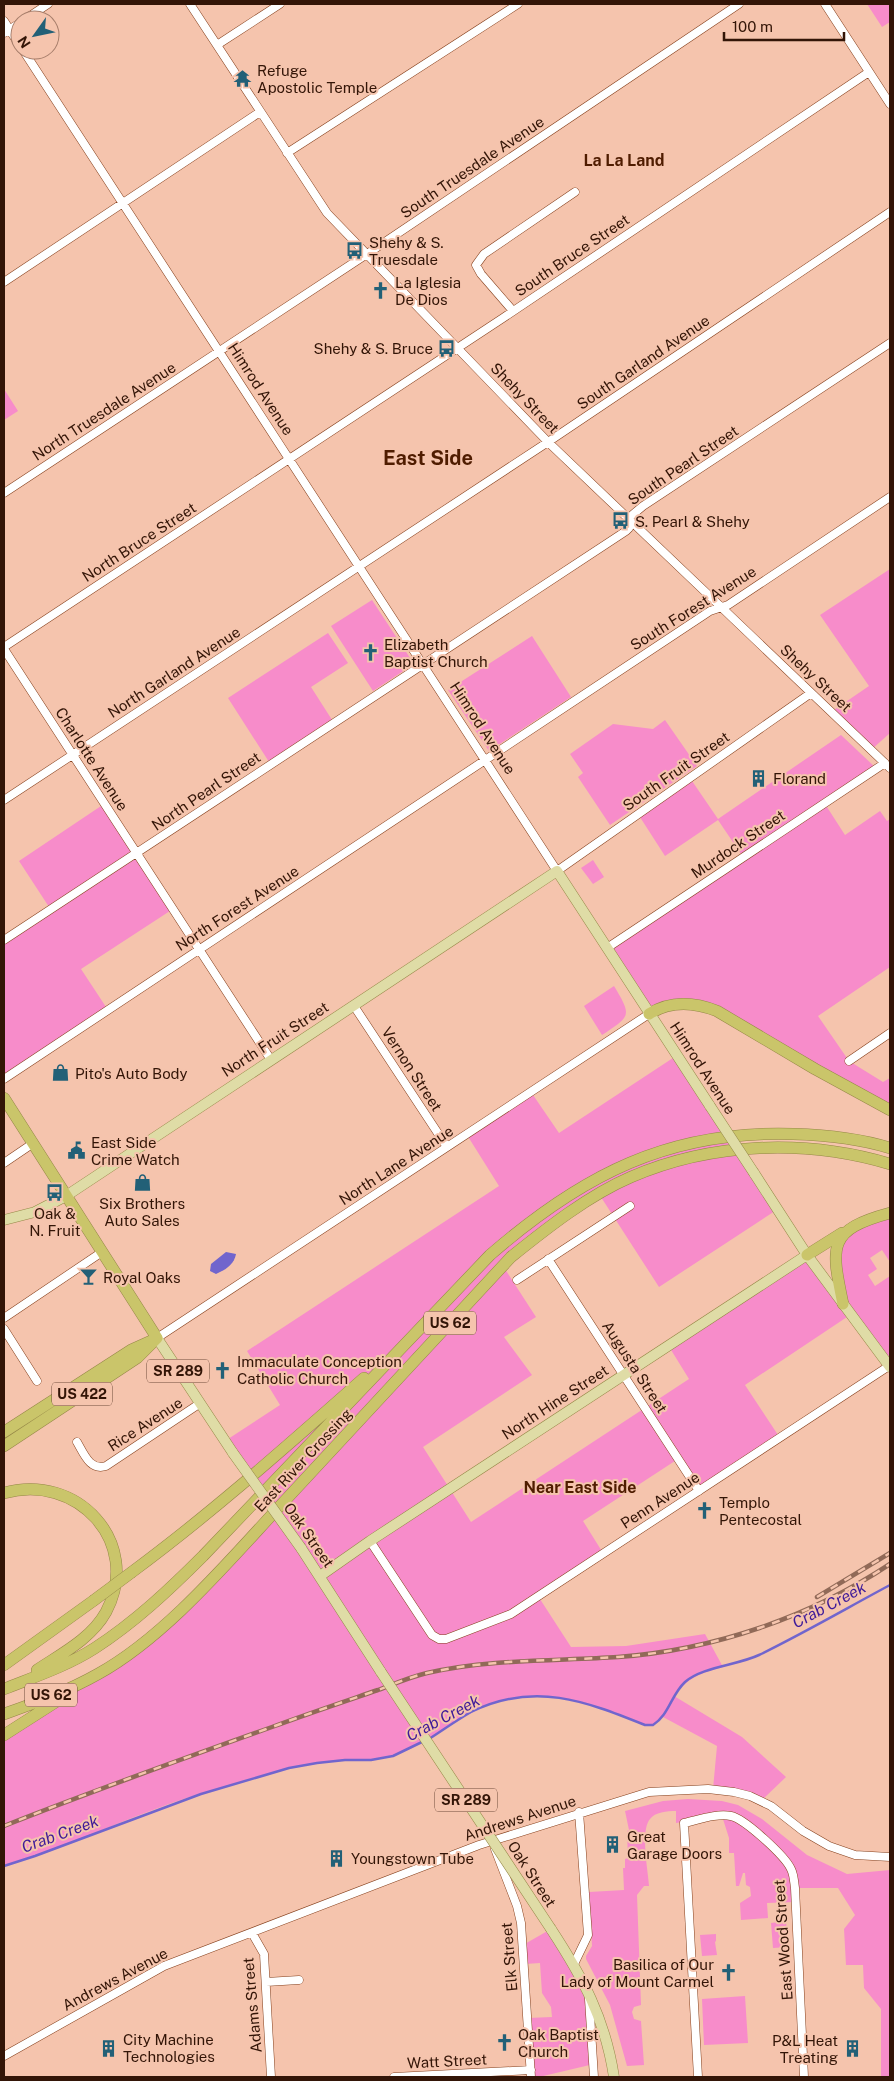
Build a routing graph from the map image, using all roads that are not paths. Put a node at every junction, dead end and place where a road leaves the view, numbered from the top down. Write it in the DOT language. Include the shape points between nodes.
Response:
graph roads {
  1 [pos="190,4"];
  2 [pos="280,4"];
  3 [pos="518,4"];
  4 [pos="739,4"];
  5 [pos="825,4"];
  6 [pos="4,20"];
  7 [pos="7,32"];
  8 [pos="217,45"];
  9 [pos="29,60"];
  10 [pos="869,72"];
  11 [pos="890,104"];
  12 [pos="260,112"];
  13 [pos="288,153"];
  14 [pos="575,192"];
  15 [pos="122,203"];
  16 [pos="890,212"];
  17 [pos="367,254"];
  18 [pos="4,282"];
  19 [pos="513,311"];
  20 [pos="890,343"];
  21 [pos="458,348"];
  22 [pos="219,351"];
  23 [pos="548,442"];
  24 [pos="290,459"];
  25 [pos="4,493"];
  26 [pos="890,497"];
  27 [pos="631,520"];
  28 [pos="360,566"];
  29 [pos="721,606"];
  30 [pos="4,648"];
  31 [pos="423,664"];
  32 [pos="811,693"];
  33 [pos="73,756"];
  34 [pos="486,760"];
  35 [pos="888,766"];
  36 [pos="4,800"];
  37 [pos="137,854"];
  38 [pos="558,871"];
  39 [pos="4,940"];
  40 [pos="607,948"];
  41 [pos="199,950"];
  42 [pos="354,1006"];
  43 [pos="649,1014"];
  44 [pos="890,1033"];
  45 [pos="271,1060"];
  46 [pos="849,1061"];
  47 [pos="4,1079"];
  48 [pos="4,1098"];
  49 [pos="890,1110"];
  50 [pos="32,1144"];
  51 [pos="447,1147"];
  52 [pos="890,1148"];
  53 [pos="4,1163"];
  54 [pos="890,1164"];
  55 [pos="66,1196"];
  56 [pos="630,1206"];
  57 [pos="890,1214"];
  58 [pos="4,1220"];
  59 [pos="842,1233"];
  60 [pos="102,1252"];
  61 [pos="807,1254"];
  62 [pos="548,1259"];
  63 [pos="517,1280"];
  64 [pos="843,1304"];
  65 [pos="4,1318"];
  66 [pos="426,1322"];
  67 [pos="4,1329"];
  68 [pos="157,1338"];
  69 [pos="890,1367"];
  70 [pos="623,1375"];
  71 [pos="37,1381"];
  72 [pos="199,1404"];
  73 [pos="4,1432"];
  74 [pos="77,1442"];
  75 [pos="4,1446"];
  76 [pos="699,1491"];
  77 [pos="4,1493"];
  78 [pos="370,1541"];
  79 [pos="320,1576"];
  80 [pos="4,1665"];
  81 [pos="98,1674"];
  82 [pos="4,1687"];
  83 [pos="4,1714"];
  84 [pos="4,1735"];
  85 [pos="579,1812"];
  86 [pos="489,1841"];
  87 [pos="890,1857"];
  88 [pos="252,1933"];
  89 [pos="574,1964"];
  90 [pos="299,1980"];
  91 [pos="266,1982"];
  92 [pos="588,1990"];
  93 [pos="4,2056"];
  94 [pos="531,2074"];
  95 [pos="271,2077"];
  96 [pos="394,2077"];
  97 [pos="594,2077"];
  98 [pos="614,2077"];
  99 [pos="698,2077"];
  100 [pos="804,2077"];
  1 -- 8 [label="street, Shehy Street"];
  2 -- 8 [label="street"];
  3 -- 13 [label="street"];
  4 -- 17 [label="street, South Truesdale Avenue"];
  5 -- 10 [label="street"];
  6 -- 7 [label="street"];
  8 -- 12 [label="street, Shehy Street"];
  9 -- 15 [label="street, Himrod Avenue"];
  10 -- 11 [label="street"];
  10 -- 19 [label="street, South Bruce Street"];
  12 -- 13 [label="street, Shehy Street"];
  12 -- 15 [label="street"];
  13 -- 17 [label="street, Shehy Street" via="320,204"];
  14 -- 19 [label="street" via="484,254 476,265"];
  15 -- 18 [label="street"];
  15 -- 22 [label="street, Himrod Avenue"];
  16 -- 23 [label="street, South Garland Avenue"];
  17 -- 21 [label="street, Shehy Street"];
  17 -- 22 [label="street, South Truesdale Avenue"];
  19 -- 21 [label="street, South Bruce Street"];
  20 -- 27 [label="street, South Pearl Street" via="643,506"];
  21 -- 23 [label="street, Shehy Street"];
  21 -- 24 [label="street, South Bruce Street"];
  22 -- 24 [label="street, Himrod Avenue"];
  22 -- 25 [label="street, North Truesdale Avenue"];
  23 -- 27 [label="street, Shehy Street"];
  23 -- 28 [label="street, South Garland Avenue"];
  24 -- 28 [label="street, Himrod Avenue"];
  24 -- 30 [label="street, North Bruce Street"];
  26 -- 29 [label="street, South Forest Avenue" via="728,605"];
  27 -- 29 [label="street, Shehy Street"];
  27 -- 31 [label="street, South Pearl Street" via="626,531"];
  28 -- 31 [label="street, Himrod Avenue"];
  28 -- 33 [label="street, North Garland Avenue"];
  29 -- 32 [label="street, Shehy Street"];
  29 -- 34 [label="street, South Forest Avenue"];
  30 -- 33 [label="street, Charlotte Avenue"];
  31 -- 34 [label="street, Himrod Avenue"];
  31 -- 37 [label="street, North Pearl Street"];
  32 -- 35 [label="street, Shehy Street"];
  32 -- 38 [label="street, South Fruit Street"];
  33 -- 36 [label="street, North Garland Avenue"];
  33 -- 37 [label="street, Charlotte Avenue"];
  34 -- 38 [label="street, Himrod Avenue"];
  34 -- 41 [label="street, North Forest Avenue"];
  35 -- 40 [label="street, Murdock Street"];
  37 -- 39 [label="street, North Pearl Street"];
  37 -- 41 [label="street, Charlotte Avenue"];
  38 -- 40 [label="main road, Himrod Avenue"];
  38 -- 42 [label="main road, North Fruit Street"];
  40 -- 43 [label="main road, Himrod Avenue"];
  41 -- 45 [label="street, Charlotte Avenue"];
  41 -- 47 [label="street, North Forest Avenue"];
  42 -- 45 [label="main road, North Fruit Street"];
  42 -- 51 [label="street, Vernon Street"];
  43 -- 49 [label="highway" via="668,1005 684,1003 717,1011"];
  43 -- 51 [label="street, North Lane Avenue"];
  43 -- 61 [label="main road, Himrod Avenue, bridge"];
  44 -- 46 [label="street"];
  45 -- 55 [label="main road, North Fruit Street"];
  48 -- 50 [label="highway, Oak Street"];
  50 -- 53 [label="street"];
  50 -- 55 [label="highway, Oak Street"];
  51 -- 68 [label="street, North Lane Avenue"];
  52 -- 66 [label="highway, East River Crossing / US 62" via="836,1135 748,1134 701,1139 632,1162 558,1200 518,1231 490,1255"];
  54 -- 81 [label="highway, East River Crossing / US 62" via="823,1150 781,1147 727,1150 675,1161 632,1176 599,1194 511,1257 191,1600 150,1637"];
  55 -- 58 [label="main road, North Fruit Street" via="35,1212"];
  55 -- 60 [label="highway, Oak Street"];
  56 -- 62 [label="street"];
  57 -- 59 [label="highway"];
  59 -- 61 [label="highway"];
  59 -- 64 [label="highway" via="835,1262"];
  60 -- 65 [label="street"];
  60 -- 68 [label="highway, Oak Street"];
  61 -- 64 [label="main road, Himrod Avenue"];
  61 -- 70 [label="main road, North Hine Street"];
  62 -- 63 [label="street"];
  62 -- 70 [label="street, Augusta Street"];
  64 -- 69 [label="main road, Himrod Avenue"];
  66 -- 80 [label="highway, bridge" via="264,1468 202,1519"];
  66 -- 82 [label="highway, East River Crossing / US 62" via="157,1601 93,1649 41,1674"];
  67 -- 71 [label="street"];
  68 -- 72 [label="main road, Oak Street / SR 289"];
  68 -- 73 [label="highway, US 422" via="131,1350"];
  68 -- 75 [label="highway, US 422" via="137,1358"];
  69 -- 76 [label="street, Penn Avenue"];
  70 -- 76 [label="street, Augusta Street"];
  70 -- 78 [label="main road, North Hine Street"];
  72 -- 74 [label="street, Rice Avenue" via="100,1468 93,1466"];
  72 -- 79 [label="main road, Oak Street / SR 289, bridge"];
  76 -- 78 [label="street, Penn Avenue" via="511,1614 446,1639 439,1640 432,1635"];
  77 -- 82 [label="highway" via="24,1488 44,1489 69,1496 80,1503 94,1515 108,1535 116,1570 114,1590 106,1612 86,1637"];
  78 -- 79 [label="main road, North Hine Street"];
  79 -- 89 [label="main road, Oak Street / SR 289, bridge"];
  81 -- 83 [label="highway, East River Crossing / US 62"];
  81 -- 84 [label="highway"];
  85 -- 86 [label="street, Andrews Avenue"];
  85 -- 87 [label="street, Andrews Avenue" via="656,1790 724,1789 766,1803 817,1840 835,1848 867,1857"];
  85 -- 89 [label="street" via="588,1935"];
  86 -- 88 [label="street, Andrews Avenue"];
  86 -- 94 [label="street, Elk Street" via="521,1923"];
  88 -- 91 [label="street, Adams Street" via="264,1954"];
  88 -- 93 [label="street, Andrews Avenue" via="151,1972"];
  89 -- 92 [label="main road, SR 289"];
  90 -- 91 [label="street"];
  91 -- 95 [label="street, Adams Street"];
  92 -- 97 [label="street"];
  92 -- 98 [label="main road, SR 289" via="605,2035"];
  94 -- 96 [label="street, Watt Street"];
  99 -- 100 [label="street, East Wood Street" via="684,1823 726,1815 740,1819 755,1830 791,1868 795,1888"];
}
